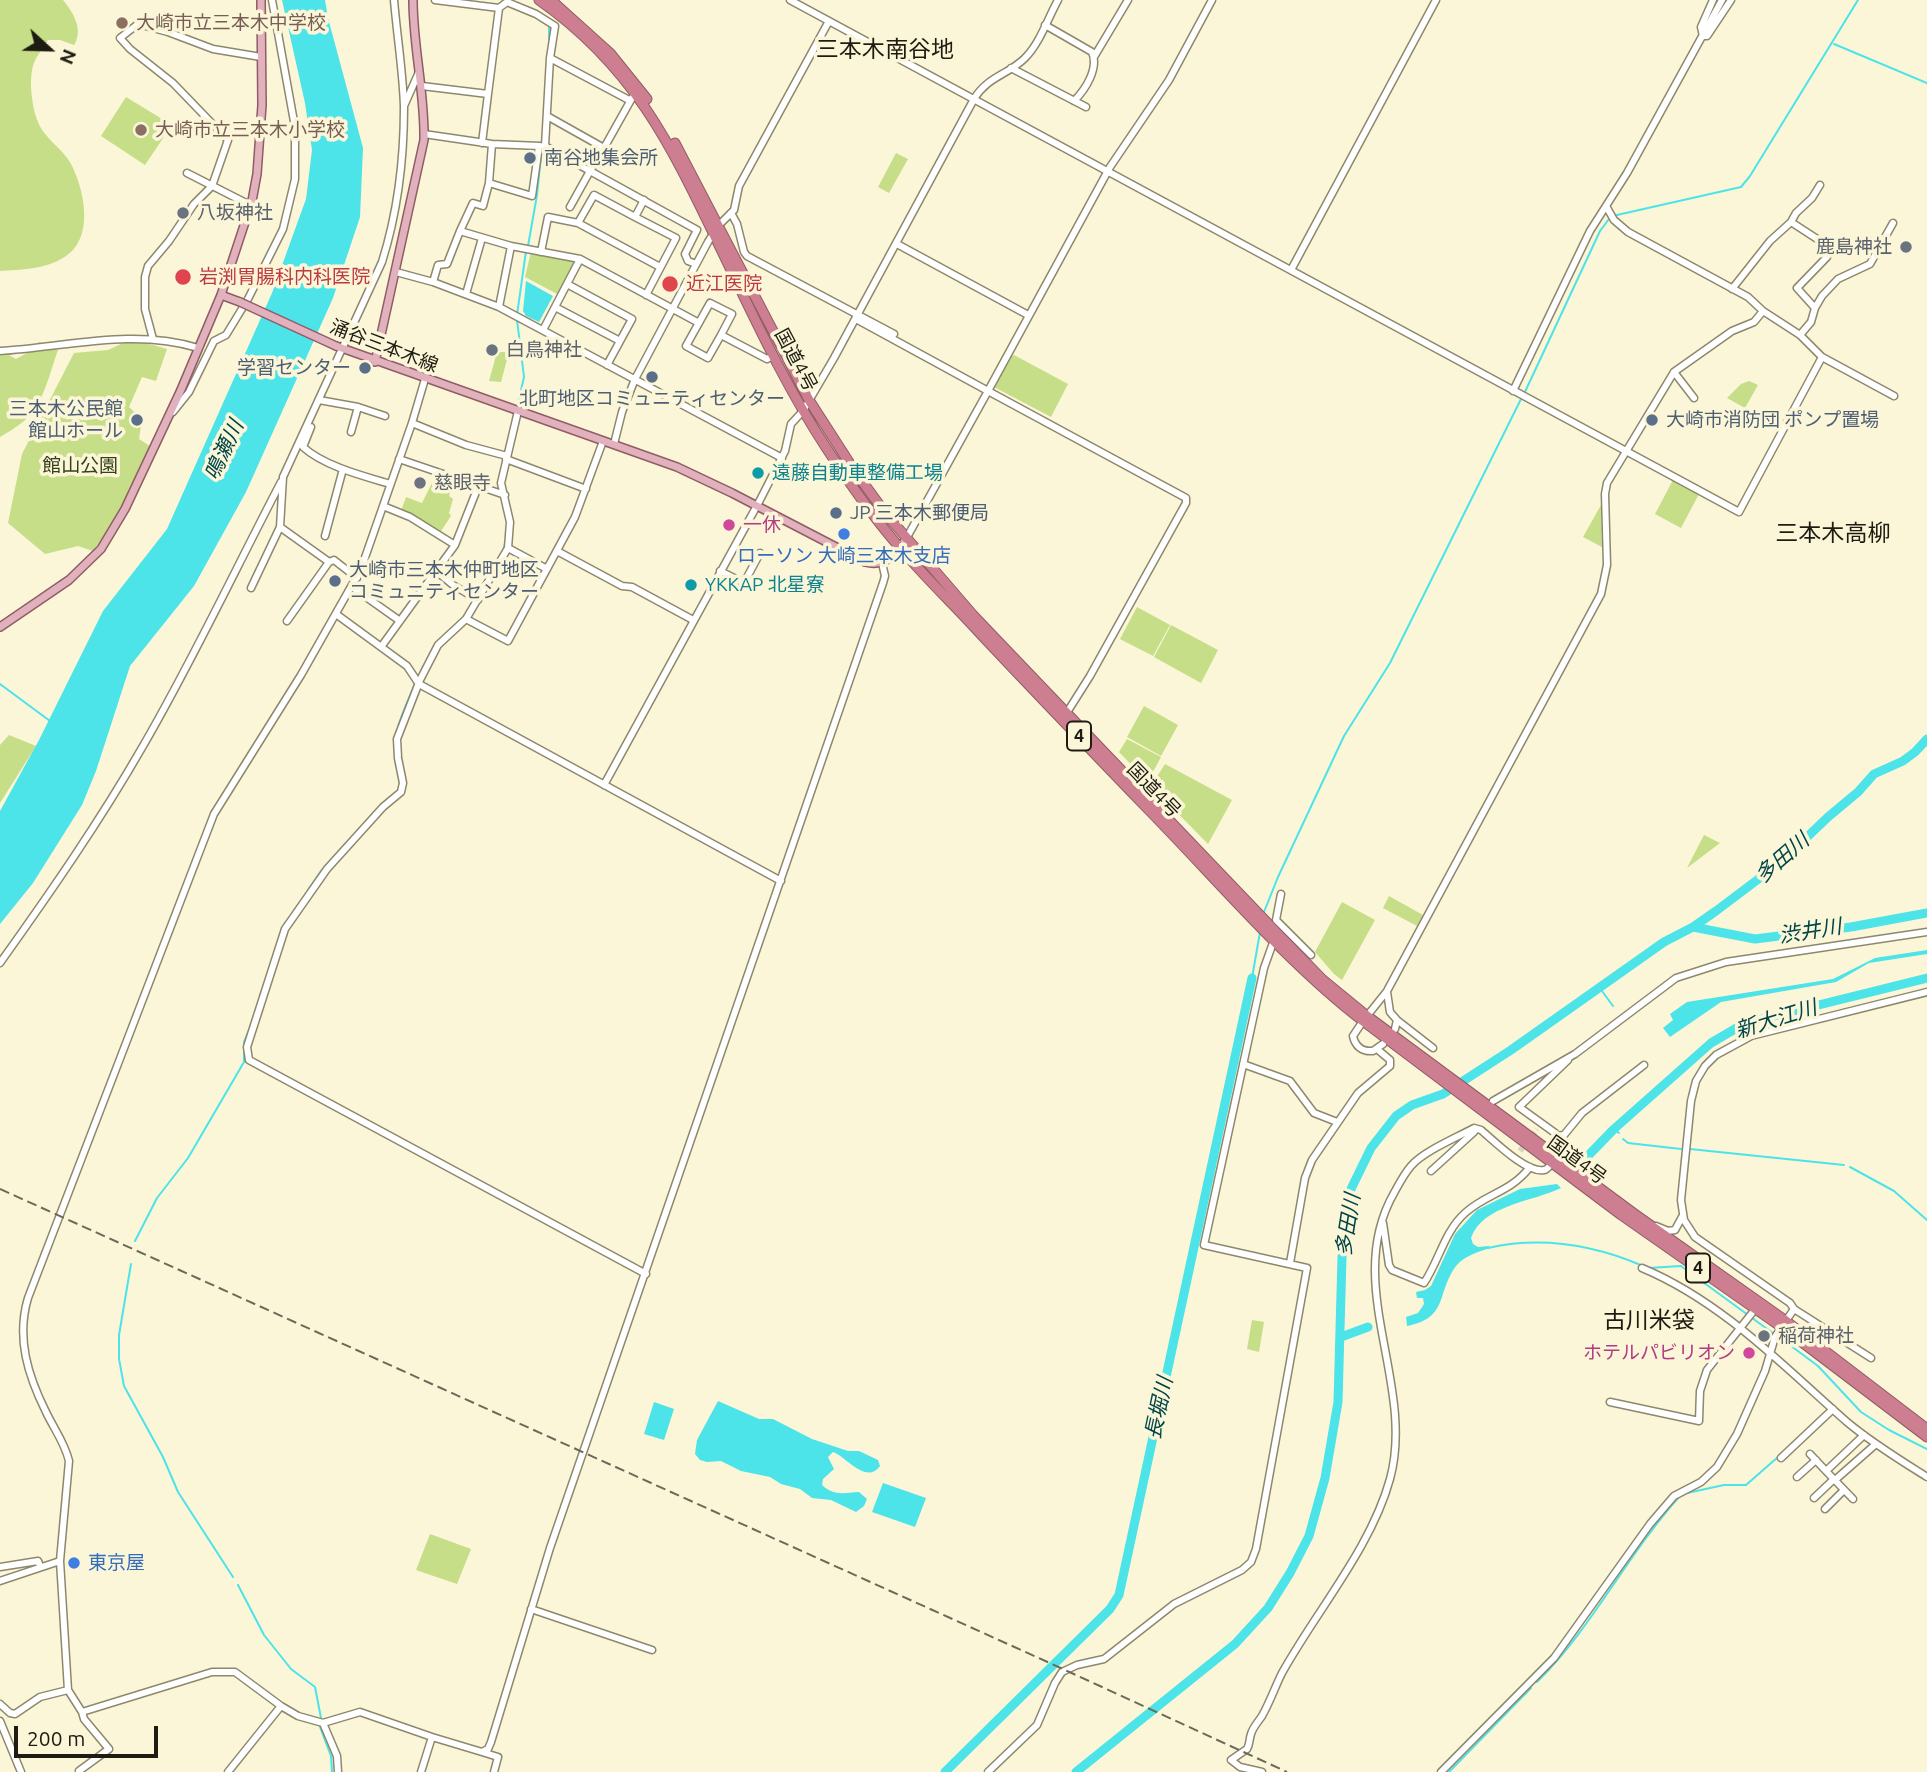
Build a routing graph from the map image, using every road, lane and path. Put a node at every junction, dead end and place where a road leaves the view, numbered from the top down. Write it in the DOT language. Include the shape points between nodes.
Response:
graph roads {
  1 [pos="261,0"];
  2 [pos="271,0"];
  3 [pos="394,0"];
  4 [pos="412,0"];
  5 [pos="435,0"];
  6 [pos="529,0"];
  7 [pos="539,0"];
  8 [pos="551,0"];
  9 [pos="557,0"];
  10 [pos="790,0"];
  11 [pos="1058,0"];
  12 [pos="1129,0"];
  13 [pos="1436,0"];
  14 [pos="1713,0"];
  15 [pos="1722,0"];
  16 [pos="1731,0"];
  17 [pos="508,1"];
  18 [pos="1209,1"];
  19 [pos="499,8"];
  20 [pos="565,20"];
  21 [pos="829,21"];
  22 [pos="1045,25"];
  23 [pos="588,32"];
  24 [pos="1703,36"];
  25 [pos="261,57"];
  26 [pos="1094,57"];
  27 [pos="550,58"];
  28 [pos="1011,68"];
  29 [pos="419,72"];
  30 [pos="422,86"];
  31 [pos="488,94"];
  32 [pos="633,97"];
  33 [pos="974,99"];
  34 [pos="1074,101"];
  35 [pos="1086,107"];
  36 [pos="404,108"];
  37 [pos="547,116"];
  38 [pos="424,134"];
  39 [pos="482,143"];
  40 [pos="492,144"];
  41 [pos="542,146"];
  42 [pos="604,148"];
  43 [pos="590,171"];
  44 [pos="1108,171"];
  45 [pos="187,173"];
  46 [pos="489,183"];
  47 [pos="1821,185"];
  48 [pos="212,186"];
  49 [pos="644,200"];
  50 [pos="250,205"];
  51 [pos="1606,206"];
  52 [pos="570,207"];
  53 [pos="731,213"];
  54 [pos="635,216"];
  55 [pos="1791,222"];
  56 [pos="578,223"];
  57 [pos="1894,223"];
  58 [pos="716,230"];
  59 [pos="460,231"];
  60 [pos="482,238"];
  61 [pos="897,244"];
  62 [pos="511,246"];
  63 [pos="541,252"];
  64 [pos="580,259"];
  65 [pos="696,264"];
  66 [pos="660,267"];
  67 [pos="1291,270"];
  68 [pos="396,272"];
  69 [pos="433,282"];
  70 [pos="567,284"];
  71 [pos="1732,289"];
  72 [pos="466,294"];
  73 [pos="221,295"];
  74 [pos="646,295"];
  75 [pos="499,307"];
  76 [pos="555,307"];
  77 [pos="672,308"];
  78 [pos="1815,308"];
  79 [pos="1763,311"];
  80 [pos="1028,315"];
  81 [pos="857,317"];
  82 [pos="699,323"];
  83 [pos="543,330"];
  84 [pos="894,334"];
  85 [pos="721,335"];
  86 [pos="1800,335"];
  87 [pos="153,339"];
  88 [pos="620,341"];
  89 [pos="198,348"];
  90 [pos="338,348"];
  91 [pos="0,351"];
  92 [pos="773,356"];
  93 [pos="1822,357"];
  94 [pos="375,362"];
  95 [pos="607,365"];
  96 [pos="1674,372"];
  97 [pos="425,379"];
  98 [pos="635,379"];
  99 [pos="988,391"];
  100 [pos="1515,392"];
  101 [pos="1894,396"];
  102 [pos="1694,398"];
  103 [pos="319,400"];
  104 [pos="808,400"];
  105 [pos="358,407"];
  106 [pos="518,411"];
  107 [pos="803,411"];
  108 [pos="313,413"];
  109 [pos="384,416"];
  110 [pos="167,419"];
  111 [pos="412,422"];
  112 [pos="351,432"];
  113 [pos="603,441"];
  114 [pos="614,444"];
  115 [pos="1627,452"];
  116 [pos="506,458"];
  117 [pos="782,458"];
  118 [pos="399,459"];
  119 [pos="343,469"];
  120 [pos="283,477"];
  121 [pos="390,484"];
  122 [pos="478,486"];
  123 [pos="586,489"];
  124 [pos="505,495"];
  125 [pos="383,506"];
  126 [pos="756,506"];
  127 [pos="280,527"];
  128 [pos="325,536"];
  129 [pos="906,539"];
  130 [pos="455,545"];
  131 [pos="508,548"];
  132 [pos="900,548"];
  133 [pos="557,551"];
  134 [pos="760,554"];
  135 [pos="329,562"];
  136 [pos="882,563"];
  137 [pos="547,569"];
  138 [pos="436,571"];
  139 [pos="720,571"];
  140 [pos="357,578"];
  141 [pos="352,586"];
  142 [pos="251,588"];
  143 [pos="477,599"];
  144 [pos="336,614"];
  145 [pos="466,619"];
  146 [pos="693,620"];
  147 [pos="287,621"];
  148 [pos="400,621"];
  149 [pos="0,627"];
  150 [pos="381,647"];
  151 [pos="419,684"];
  152 [pos="1064,716"];
  153 [pos="604,785"];
  154 [pos="781,881"];
  155 [pos="1281,894"];
  156 [pos="1927,932"];
  157 [pos="1277,934"];
  158 [pos="1311,955"];
  159 [pos="0,963"];
  160 [pos="1387,991"];
  161 [pos="1927,992"];
  162 [pos="1365,1019"];
  163 [pos="1397,1020"];
  164 [pos="1395,1029"];
  165 [pos="1433,1048"];
  166 [pos="1575,1054"];
  167 [pos="1243,1064"];
  168 [pos="1644,1065"];
  169 [pos="1493,1101"];
  170 [pos="1337,1122"];
  171 [pos="1478,1128"];
  172 [pos="1556,1136"];
  173 [pos="1520,1151"];
  174 [pos="1514,1158"];
  175 [pos="1555,1159"];
  176 [pos="1530,1167"];
  177 [pos="1431,1171"];
  178 [pos="1636,1215"];
  179 [pos="1683,1216"];
  180 [pos="1381,1222"];
  181 [pos="1290,1263"];
  182 [pos="1642,1268"];
  183 [pos="646,1274"];
  184 [pos="1794,1309"];
  185 [pos="1752,1313"];
  186 [pos="1740,1328"];
  187 [pos="1780,1329"];
  188 [pos="1769,1351"];
  189 [pos="1871,1358"];
  190 [pos="1610,1402"];
  191 [pos="1833,1409"];
  192 [pos="1927,1429"];
  193 [pos="1864,1435"];
  194 [pos="1927,1437"];
  195 [pos="1876,1444"];
  196 [pos="1810,1454"];
  197 [pos="1780,1458"];
  198 [pos="1815,1460"];
  199 [pos="1826,1471"];
  200 [pos="1797,1477"];
  201 [pos="1927,1477"];
  202 [pos="1834,1480"];
  203 [pos="1844,1490"];
  204 [pos="1814,1498"];
  205 [pos="1853,1499"];
  206 [pos="1825,1509"];
  207 [pos="60,1561"];
  208 [pos="40,1566"];
  209 [pos="0,1567"];
  210 [pos="0,1581"];
  211 [pos="531,1609"];
  212 [pos="652,1650"];
  213 [pos="68,1690"];
  214 [pos="0,1704"];
  215 [pos="281,1706"];
  216 [pos="82,1712"];
  217 [pos="0,1721"];
  218 [pos="323,1723"];
  219 [pos="432,1737"];
  220 [pos="482,1752"];
  221 [pos="79,1771"];
  222 [pos="21,1772"];
  223 [pos="228,1772"];
  224 [pos="338,1772"];
  225 [pos="421,1772"];
  226 [pos="494,1772"];
  227 [pos="988,1772"];
  228 [pos="1262,1772"];
  229 [pos="1441,1772"];
  1 -- 25 [label="main road"];
  2 -- 110 [label="street" via="295,127 295,179 283,229 248,299 226,335 214,341 189,392"];
  3 -- 36 [label="street"];
  4 -- 29 [label="main road"];
  5 -- 19 [label="street"];
  6 -- 20 [label="highway"];
  7 -- 20 [label="highway, 国道4号 / 4"];
  8 -- 23 [label="highway, 国道4号 / 4"];
  9 -- 23 [label="highway"];
  10 -- 21 [label="street"];
  11 -- 22 [label="street"];
  12 -- 26 [label="street"];
  13 -- 67 [label="street"];
  14 -- 24 [label="street" via="1701,27"];
  15 -- 24 [label="street"];
  16 -- 24 [label="street"];
  17 -- 19 [label="street"];
  17 -- 27 [label="street" via="555,26"];
  18 -- 44 [label="street" via="1169,79"];
  19 -- 31 [label="street"];
  20 -- 32 [label="highway, 国道4号 / 4" via="604,56"];
  21 -- 33 [label="street"];
  21 -- 53 [label="street" via="739,186"];
  22 -- 26 [label="street"];
  22 -- 28 [label="street" via="1030,51"];
  23 -- 58 [label="highway, 国道4号 / 4" via="640,88 684,158"];
  24 -- 51 [label="street"];
  25 -- 48 [label="street" via="213,49 138,24 120,38 173,83 228,140"];
  25 -- 50 [label="main road" via="259,159"];
  26 -- 34 [label="street" via="1091,75"];
  27 -- 32 [label="street"];
  27 -- 37 [label="street"];
  28 -- 33 [label="street" via="989,81"];
  28 -- 34 [label="street"];
  29 -- 30 [label="main road"];
  29 -- 36 [label="street"];
  30 -- 31 [label="street"];
  30 -- 38 [label="main road"];
  31 -- 39 [label="street"];
  32 -- 42 [label="street"];
  32 -- 58 [label="highway, 国道4号 / 4" via="677,158"];
  33 -- 44 [label="street"];
  33 -- 61 [label="street"];
  34 -- 35 [label="street"];
  36 -- 90 [label="street" via="393,229 382,262"];
  37 -- 41 [label="street"];
  37 -- 42 [label="street"];
  38 -- 39 [label="street"];
  38 -- 68 [label="main road"];
  39 -- 40 [label="street"];
  40 -- 41 [label="street"];
  40 -- 46 [label="street"];
  41 -- 43 [label="street"];
  41 -- 46 [label="street" via="532,195"];
  42 -- 43 [label="street"];
  43 -- 49 [label="street"];
  43 -- 52 [label="street"];
  44 -- 67 [label="street"];
  44 -- 80 [label="street"];
  45 -- 48 [label="street"];
  46 -- 59 [label="street" via="484,206 473,203"];
  47 -- 55 [label="street"];
  48 -- 50 [label="street"];
  48 -- 87 [label="street" via="148,266 145,309"];
  49 -- 54 [label="street"];
  49 -- 65 [label="street" via="697,230 685,254"];
  50 -- 73 [label="main road"];
  51 -- 71 [label="street" via="1628,232"];
  51 -- 100 [label="street"];
  53 -- 58 [label="street"];
  53 -- 81 [label="street" via="747,256"];
  54 -- 56 [label="street" via="594,195"];
  54 -- 66 [label="street" via="676,238"];
  55 -- 71 [label="street" via="1770,240"];
  55 -- 78 [label="street" via="1831,248 1797,288"];
  56 -- 63 [label="street" via="548,217"];
  56 -- 66 [label="street"];
  57 -- 78 [label="street" via="1870,264 1838,279"];
  58 -- 65 [label="street"];
  58 -- 92 [label="highway, 国道4号 / 4"];
  58 -- 104 [label="highway, 国道4号 / 4"];
  59 -- 60 [label="street"];
  59 -- 69 [label="street" via="447,264 438,265"];
  60 -- 62 [label="street"];
  60 -- 72 [label="street"];
  61 -- 80 [label="street"];
  61 -- 81 [label="street"];
  62 -- 63 [label="street"];
  62 -- 75 [label="street"];
  63 -- 64 [label="street"];
  64 -- 70 [label="street"];
  64 -- 74 [label="street"];
  65 -- 77 [label="street"];
  66 -- 74 [label="street"];
  67 -- 100 [label="street"];
  68 -- 69 [label="street"];
  68 -- 94 [label="main road"];
  69 -- 72 [label="street"];
  70 -- 76 [label="street"];
  70 -- 88 [label="street" via="632,318"];
  71 -- 79 [label="street"];
  72 -- 75 [label="street"];
  73 -- 89 [label="main road"];
  73 -- 90 [label="main road, 涌谷三本木線, bridge"];
  74 -- 77 [label="street"];
  75 -- 83 [label="street"];
  76 -- 83 [label="street"];
  76 -- 88 [label="street"];
  77 -- 82 [label="street"];
  77 -- 98 [label="street"];
  78 -- 86 [label="street"];
  79 -- 86 [label="street"];
  79 -- 96 [label="street" via="1754,322 1732,331"];
  80 -- 99 [label="street"];
  81 -- 84 [label="street"];
  81 -- 99 [label="street"];
  81 -- 104 [label="street"];
  82 -- 85 [label="street" via="710,303 733,314"];
  82 -- 85 [label="street" via="686,346 708,358"];
  83 -- 95 [label="street"];
  85 -- 92 [label="street" via="767,359"];
  86 -- 93 [label="street"];
  87 -- 89 [label="street"];
  87 -- 91 [label="street"];
  88 -- 95 [label="street"];
  89 -- 110 [label="main road"];
  90 -- 94 [label="main road, 涌谷三本木線"];
  90 -- 103 [label="street"];
  92 -- 107 [label="highway, 国道4号 / 4"];
  93 -- 101 [label="street"];
  93 -- 115 [label="street" via="1739,512"];
  94 -- 97 [label="main road, 涌谷三本木線"];
  95 -- 98 [label="street"];
  96 -- 102 [label="street"];
  96 -- 115 [label="street"];
  97 -- 106 [label="main road, 涌谷三本木線"];
  97 -- 111 [label="street"];
  98 -- 114 [label="street"];
  98 -- 117 [label="street"];
  99 -- 129 [label="street"];
  99 -- 152 [label="street" via="1187,500"];
  100 -- 115 [label="street"];
  103 -- 105 [label="street"];
  103 -- 108 [label="street"];
  104 -- 107 [label="street"];
  104 -- 129 [label="highway, 国道4号 / 4"];
  105 -- 109 [label="street"];
  105 -- 112 [label="street"];
  106 -- 113 [label="main road, 涌谷三本木線"];
  106 -- 116 [label="street"];
  107 -- 117 [label="street" via="789,429"];
  107 -- 132 [label="highway, 国道4号 / 4" via="851,485"];
  108 -- 119 [label="street" via="303,447"];
  108 -- 120 [label="street"];
  110 -- 149 [label="main road" via="101,549 69,580"];
  111 -- 116 [label="street"];
  111 -- 118 [label="street"];
  113 -- 114 [label="main road, 涌谷三本木線"];
  113 -- 123 [label="street"];
  114 -- 126 [label="main road, 涌谷三本木線" via="694,474"];
  115 -- 160 [label="street" via="1606,487 1607,565 1601,594"];
  116 -- 123 [label="street"];
  116 -- 124 [label="street" via="501,483"];
  117 -- 126 [label="street"];
  118 -- 121 [label="street"];
  118 -- 122 [label="street"];
  119 -- 121 [label="street"];
  119 -- 128 [label="street"];
  120 -- 127 [label="street"];
  120 -- 159 [label="street" via="142,748"];
  121 -- 125 [label="street"];
  122 -- 124 [label="street"];
  122 -- 130 [label="street"];
  123 -- 133 [label="street"];
  124 -- 131 [label="street"];
  125 -- 130 [label="street"];
  125 -- 140 [label="street"];
  126 -- 136 [label="main road, 涌谷三本木線" via="860,560"];
  126 -- 139 [label="street"];
  127 -- 135 [label="street"];
  127 -- 142 [label="street"];
  129 -- 132 [label="main road"];
  129 -- 152 [label="highway, 国道4号 / 4"];
  130 -- 138 [label="street"];
  131 -- 137 [label="street"];
  131 -- 143 [label="street"];
  132 -- 136 [label="main road"];
  132 -- 152 [label="highway, 国道4号 / 4"];
  133 -- 137 [label="street"];
  133 -- 146 [label="street"];
  134 -- 139 [label="street" via="744,583"];
  135 -- 140 [label="street" via="334,560"];
  135 -- 147 [label="street"];
  136 -- 154 [label="street" via="883,583"];
  137 -- 145 [label="street" via="508,641"];
  138 -- 143 [label="street"];
  138 -- 148 [label="street"];
  139 -- 146 [label="street"];
  140 -- 141 [label="street"];
  141 -- 144 [label="street"];
  141 -- 148 [label="street"];
  143 -- 145 [label="street"];
  144 -- 150 [label="street"];
  144 -- 207 [label="street" via="214,814 26,1304 22,1335 28,1372 69,1461"];
  145 -- 151 [label="street" via="438,645"];
  146 -- 153 [label="street"];
  148 -- 150 [label="street"];
  150 -- 151 [label="street" via="407,666"];
  151 -- 153 [label="street"];
  151 -- 183 [label="street" via="397,739 403,788 327,869 287,926 247,1043 249,1060"];
  152 -- 157 [label="highway, 国道4号 / 4"];
  153 -- 154 [label="street"];
  154 -- 183 [label="street"];
  155 -- 157 [label="street"];
  156 -- 166 [label="street" via="1726,962 1676,978"];
  157 -- 158 [label="street"];
  157 -- 162 [label="highway, 国道4号 / 4" via="1329,995"];
  157 -- 167 [label="street" via="1264,968"];
  160 -- 162 [label="street"];
  160 -- 163 [label="street" via="1390,1012"];
  161 -- 179 [label="street" via="1761,1033 1716,1055 1693,1091"];
  162 -- 170 [label="street" via="1355,1030 1354,1042 1363,1050 1380,1046 1390,1066 1358,1093"];
  162 -- 175 [label="highway, 国道4号 / 4"];
  163 -- 164 [label="street"];
  163 -- 165 [label="street"];
  166 -- 169 [label="street"];
  166 -- 172 [label="street" via="1519,1107"];
  167 -- 170 [label="street" via="1290,1081 1314,1113"];
  167 -- 181 [label="street" via="1204,1245"];
  168 -- 172 [label="street" via="1582,1113 1564,1135"];
  170 -- 181 [label="street" via="1305,1178"];
  171 -- 174 [label="street"];
  171 -- 177 [label="street"];
  171 -- 180 [label="street" via="1410,1167"];
  172 -- 175 [label="street" via="1561,1145"];
  173 -- 174 [label="street"];
  174 -- 176 [label="street"];
  175 -- 176 [label="street" via="1545,1170"];
  175 -- 178 [label="highway, 国道4号 / 4"];
  175 -- 185 [label="highway, 国道4号 / 4"];
  176 -- 180 [label="street" via="1513,1185 1463,1214 1424,1283 1392,1270"];
  178 -- 179 [label="street" via="1668,1231 1678,1228"];
  178 -- 187 [label="highway, 国道4号 / 4"];
  179 -- 184 [label="street" via="1695,1237"];
  180 -- 228 [label="street" via="1374,1280 1390,1379 1393,1466 1366,1536 1282,1673 1247,1749 1231,1760"];
  181 -- 227 [label="street" via="1307,1268 1251,1562 1235,1575 1174,1604 1104,1659 1062,1672 1037,1726"];
  182 -- 186 [label="street"];
  183 -- 211 [label="street"];
  184 -- 187 [label="street"];
  184 -- 189 [label="street"];
  185 -- 186 [label="street"];
  185 -- 187 [label="highway, 国道4号 / 4"];
  186 -- 188 [label="street"];
  186 -- 190 [label="street" via="1707,1370 1700,1391 1699,1421"];
  187 -- 188 [label="street"];
  187 -- 192 [label="highway, 国道4号 / 4"];
  187 -- 194 [label="highway, 国道4号 / 4"];
  188 -- 191 [label="street"];
  188 -- 229 [label="street" via="1737,1434 1717,1467 1674,1496 1554,1658"];
  191 -- 193 [label="street"];
  191 -- 197 [label="street"];
  193 -- 195 [label="street"];
  193 -- 199 [label="street"];
  195 -- 201 [label="street"];
  195 -- 202 [label="street"];
  196 -- 198 [label="street"];
  198 -- 199 [label="street"];
  198 -- 200 [label="street"];
  199 -- 202 [label="street"];
  202 -- 203 [label="street"];
  202 -- 204 [label="street"];
  203 -- 205 [label="street"];
  203 -- 206 [label="street"];
  207 -- 208 [label="street"];
  207 -- 213 [label="street"];
  208 -- 209 [label="street" via="38,1561"];
  208 -- 210 [label="street"];
  211 -- 212 [label="street"];
  211 -- 220 [label="street" via="491,1742"];
  213 -- 214 [label="street" via="40,1697 15,1714"];
  213 -- 216 [label="street"];
  215 -- 216 [label="street" via="235,1672 222,1671"];
  215 -- 218 [label="street"];
  215 -- 223 [label="street"];
  216 -- 221 [label="street" via="109,1749"];
  217 -- 222 [label="street"];
  218 -- 219 [label="street" via="360,1712"];
  218 -- 224 [label="street" via="337,1756"];
  219 -- 220 [label="street"];
  219 -- 225 [label="street"];
  220 -- 226 [label="street" via="498,1757"];
}
